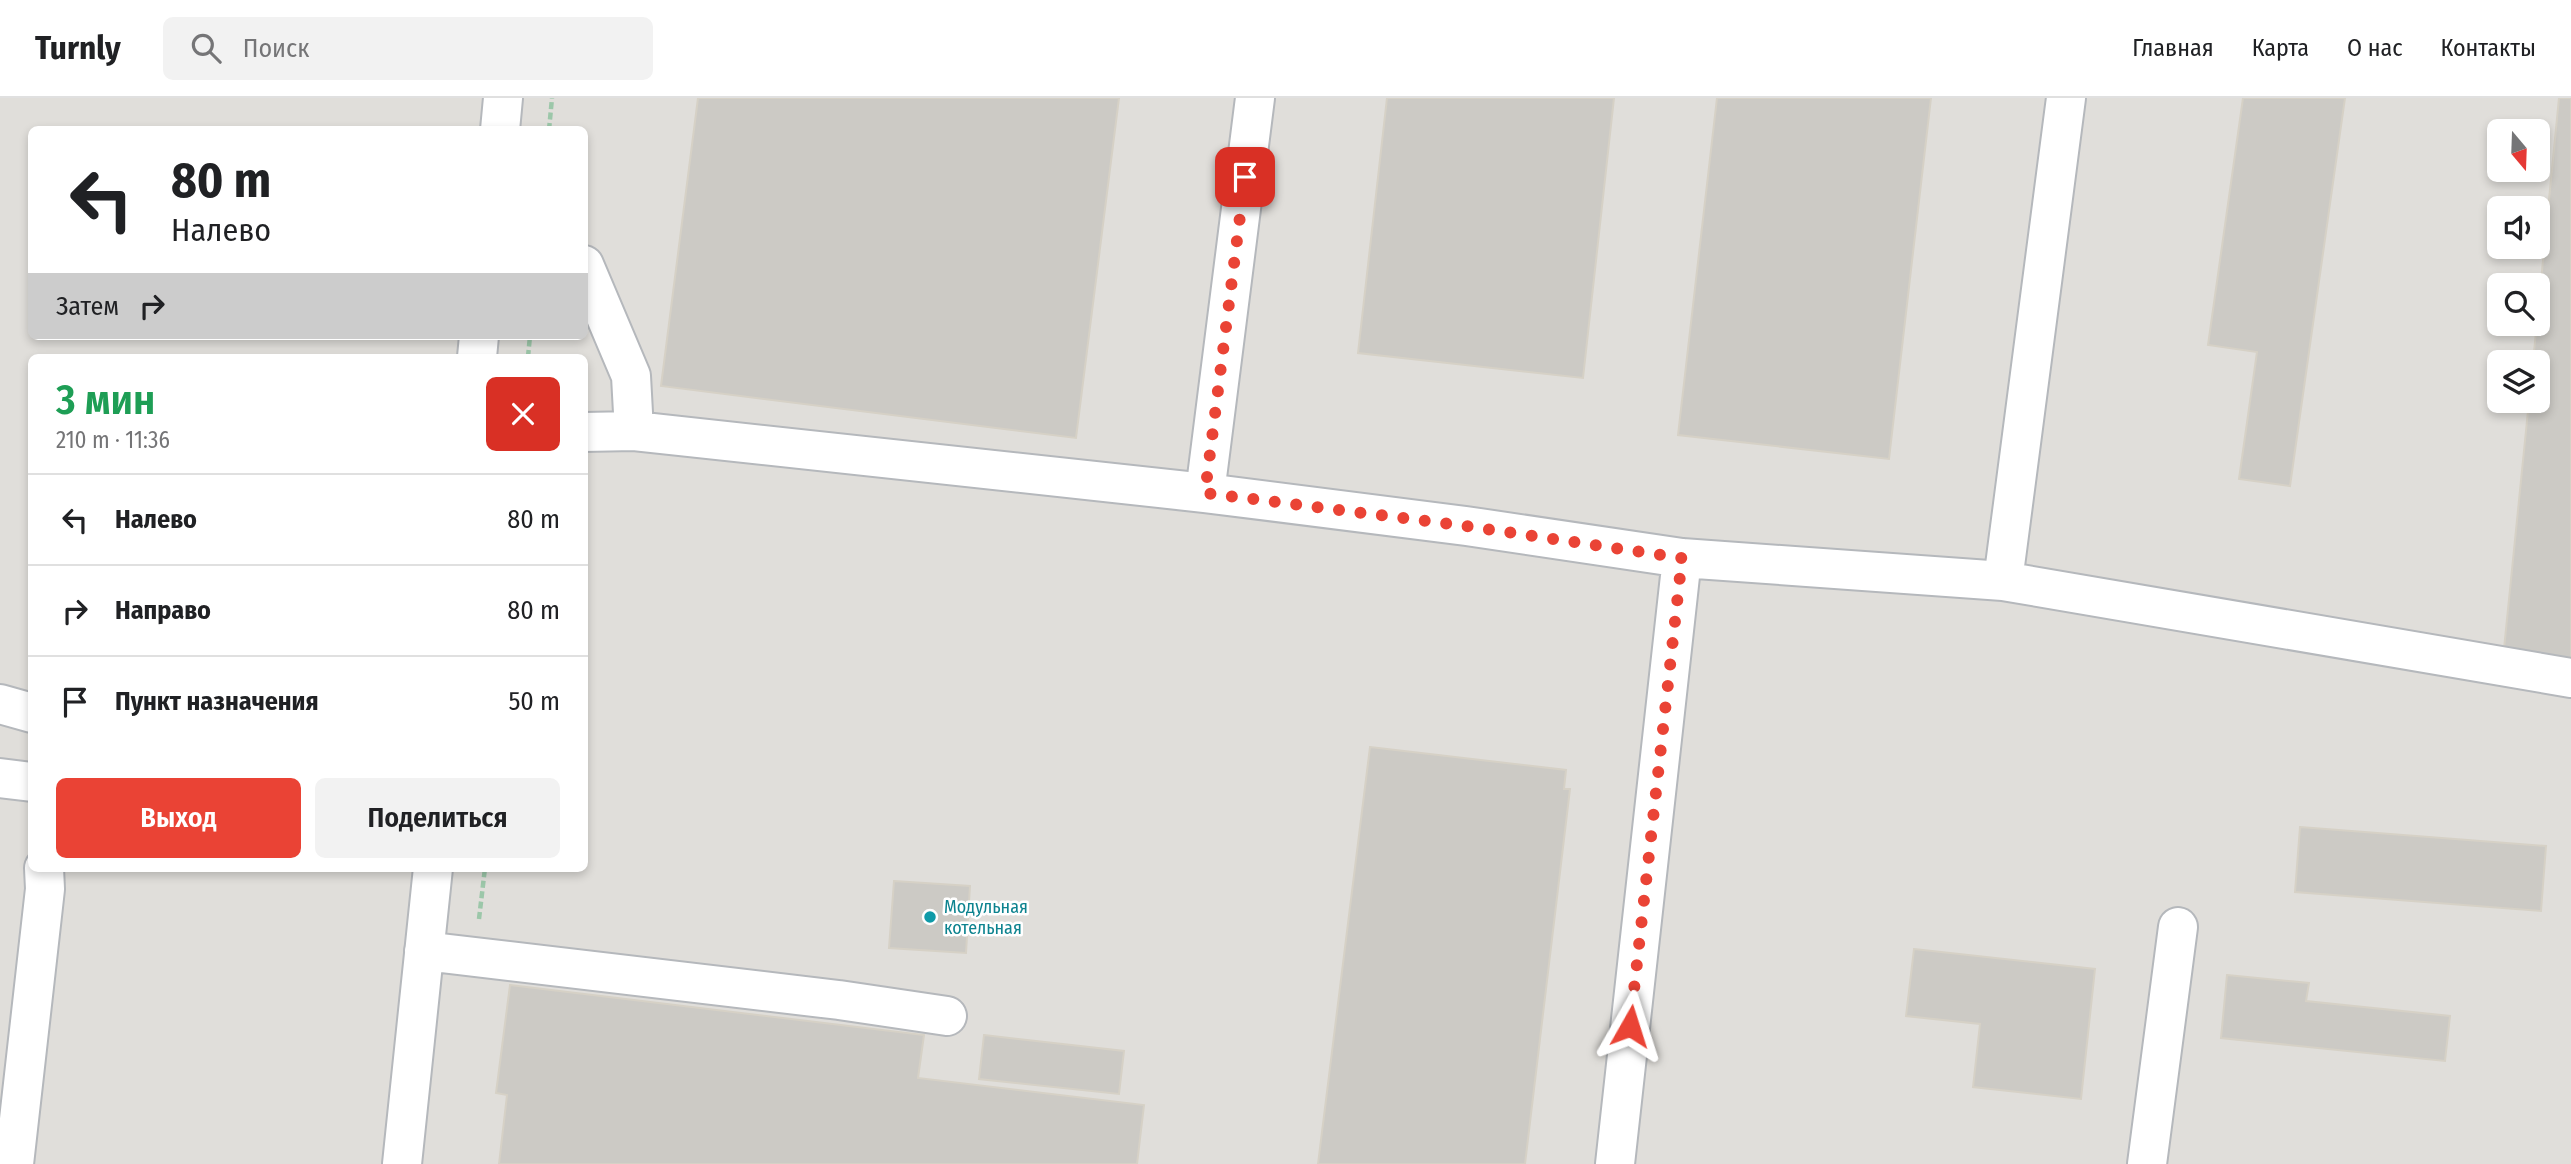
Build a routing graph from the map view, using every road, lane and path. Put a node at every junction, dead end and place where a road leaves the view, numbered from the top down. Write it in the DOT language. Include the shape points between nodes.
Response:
graph roads {
  1 [pos="503,98"];
  2 [pos="552,98"];
  3 [pos="1255,98"];
  4 [pos="2066,98"];
  5 [pos="500,126"];
  6 [pos="549,126"];
  7 [pos="588,274"];
  8 [pos="634,431"];
  9 [pos="588,432"];
  10 [pos="1205,493"];
  11 [pos="1682,558"];
  12 [pos="2003,581"];
  13 [pos="2571,678"];
  14 [pos="0,704"];
  15 [pos="28,712"];
  16 [pos="0,778"];
  17 [pos="28,782"];
  18 [pos="44,872"];
  19 [pos="433,872"];
  20 [pos="485,872"];
  21 [pos="2178,927"];
  22 [pos="424,951"];
  23 [pos="475,957"];
  24 [pos="947,1016"];
  25 [pos="13,1164"];
  26 [pos="402,1164"];
  27 [pos="1615,1164"];
  28 [pos="2147,1164"];
  1 -- 5 [label="lane"];
  2 -- 6 [label="path"];
  3 -- 10 [label="lane"];
  4 -- 12 [label="lane"];
  7 -- 8 [label="lane" via="631,376"];
  8 -- 9 [label="lane"];
  8 -- 10 [label="lane"];
  10 -- 11 [label="lane"];
  11 -- 12 [label="lane"];
  11 -- 27 [label="lane"];
  12 -- 13 [label="lane"];
  14 -- 15 [label="lane"];
  16 -- 17 [label="lane"];
  18 -- 25 [label="lane"];
  19 -- 22 [label="lane"];
  20 -- 23 [label="path"];
  21 -- 28 [label="lane"];
  22 -- 23 [label="lane"];
  22 -- 26 [label="lane"];
  23 -- 24 [label="lane"];
}
